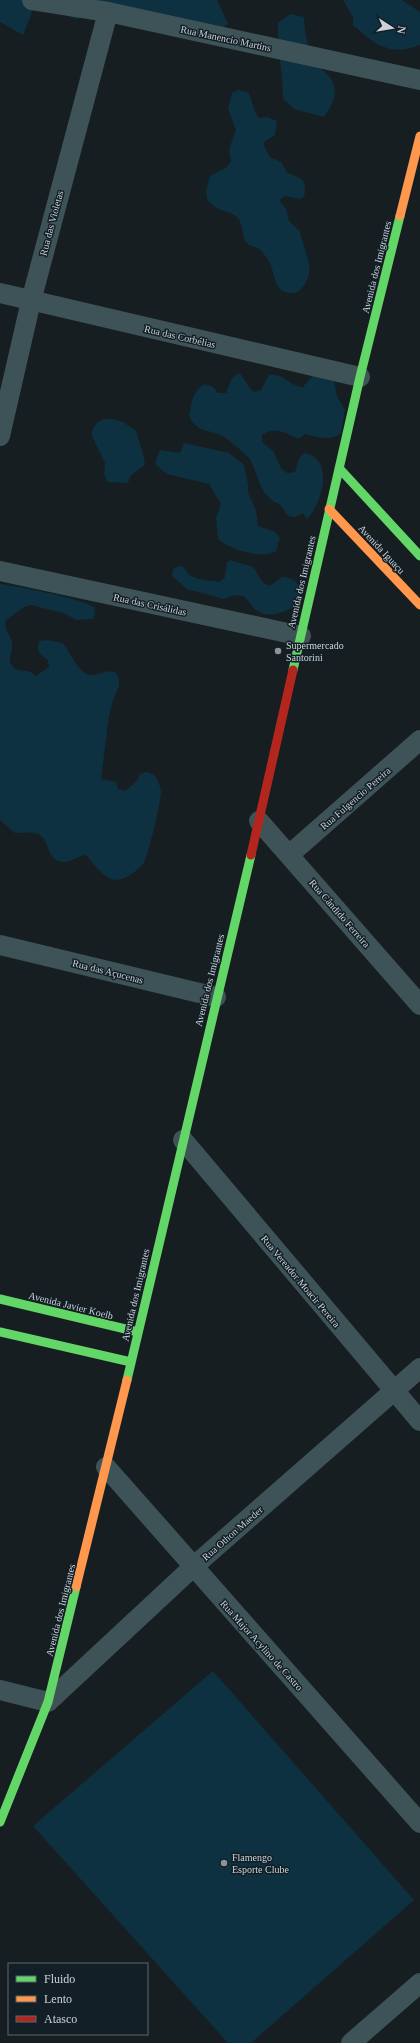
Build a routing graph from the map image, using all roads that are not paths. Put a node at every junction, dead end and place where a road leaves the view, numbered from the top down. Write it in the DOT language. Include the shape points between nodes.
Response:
graph roads {
  1 [pos="32,0"];
  2 [pos="108,12"];
  3 [pos="420,80"];
  4 [pos="419,146"];
  5 [pos="0,293"];
  6 [pos="31,301"];
  7 [pos="360,377"];
  8 [pos="0,436"];
  9 [pos="339,468"];
  10 [pos="329,509"];
  11 [pos="420,556"];
  12 [pos="0,571"];
  13 [pos="420,605"];
  14 [pos="300,636"];
  15 [pos="420,740"];
  16 [pos="259,821"];
  17 [pos="290,855"];
  18 [pos="0,945"];
  19 [pos="216,997"];
  20 [pos="420,1005"];
  21 [pos="183,1140"];
  22 [pos="0,1299"];
  23 [pos="0,1332"];
  24 [pos="138,1332"];
  25 [pos="131,1362"];
  26 [pos="420,1368"];
  27 [pos="394,1392"];
  28 [pos="420,1421"];
  29 [pos="106,1466"];
  30 [pos="193,1567"];
  31 [pos="0,1690"];
  32 [pos="48,1702"];
  33 [pos="0,1822"];
  34 [pos="420,1823"];
  35 [pos="420,1984"];
  36 [pos="351,2043"];
  1 -- 2 [label="street, Rua Manencio Martins"];
  2 -- 3 [label="street, Rua Manencio Martins"];
  2 -- 6 [label="street, Rua das Violetas"];
  4 -- 7 [label="street, Avenida dos Imigrantes"];
  5 -- 6 [label="street, Rua das Corbélias"];
  6 -- 7 [label="street, Rua das Corbélias"];
  6 -- 8 [label="street, Rua das Violetas"];
  7 -- 9 [label="street, Avenida dos Imigrantes"];
  9 -- 10 [label="street, Avenida dos Imigrantes"];
  9 -- 11 [label="street"];
  10 -- 13 [label="street, Avenida Iguaçu"];
  10 -- 14 [label="street, Avenida dos Imigrantes"];
  12 -- 14 [label="street, Rua das Crisálidas"];
  14 -- 16 [label="street, Avenida dos Imigrantes"];
  15 -- 17 [label="street, Rua Fulgencio Pereira"];
  16 -- 17 [label="street, Rua Cândido Ferreira"];
  16 -- 19 [label="street, Avenida dos Imigrantes"];
  17 -- 20 [label="street, Rua Cândido Ferreira"];
  18 -- 19 [label="street, Rua das Açucenas"];
  19 -- 21 [label="street, Avenida dos Imigrantes"];
  21 -- 24 [label="street, Avenida dos Imigrantes"];
  21 -- 27 [label="street, Rua Vereador Moacir Pereira"];
  22 -- 24 [label="street, Avenida Javier Koelb"];
  23 -- 25 [label="street"];
  24 -- 25 [label="street, Avenida dos Imigrantes"];
  25 -- 29 [label="street, Avenida dos Imigrantes"];
  26 -- 27 [label="street, Rua Othon Maeder"];
  27 -- 28 [label="street, Rua Vereador Moacir Pereira"];
  27 -- 30 [label="street, Rua Othon Maeder"];
  29 -- 30 [label="street, Rua Major Acylino de Castro"];
  29 -- 32 [label="street, Avenida dos Imigrantes"];
  30 -- 32 [label="street, Rua Othon Maeder"];
  30 -- 34 [label="street, Rua Major Acylino de Castro"];
  31 -- 32 [label="street"];
  32 -- 33 [label="street, Avenida dos Imigrantes"];
  35 -- 36 [label="street"];
}
